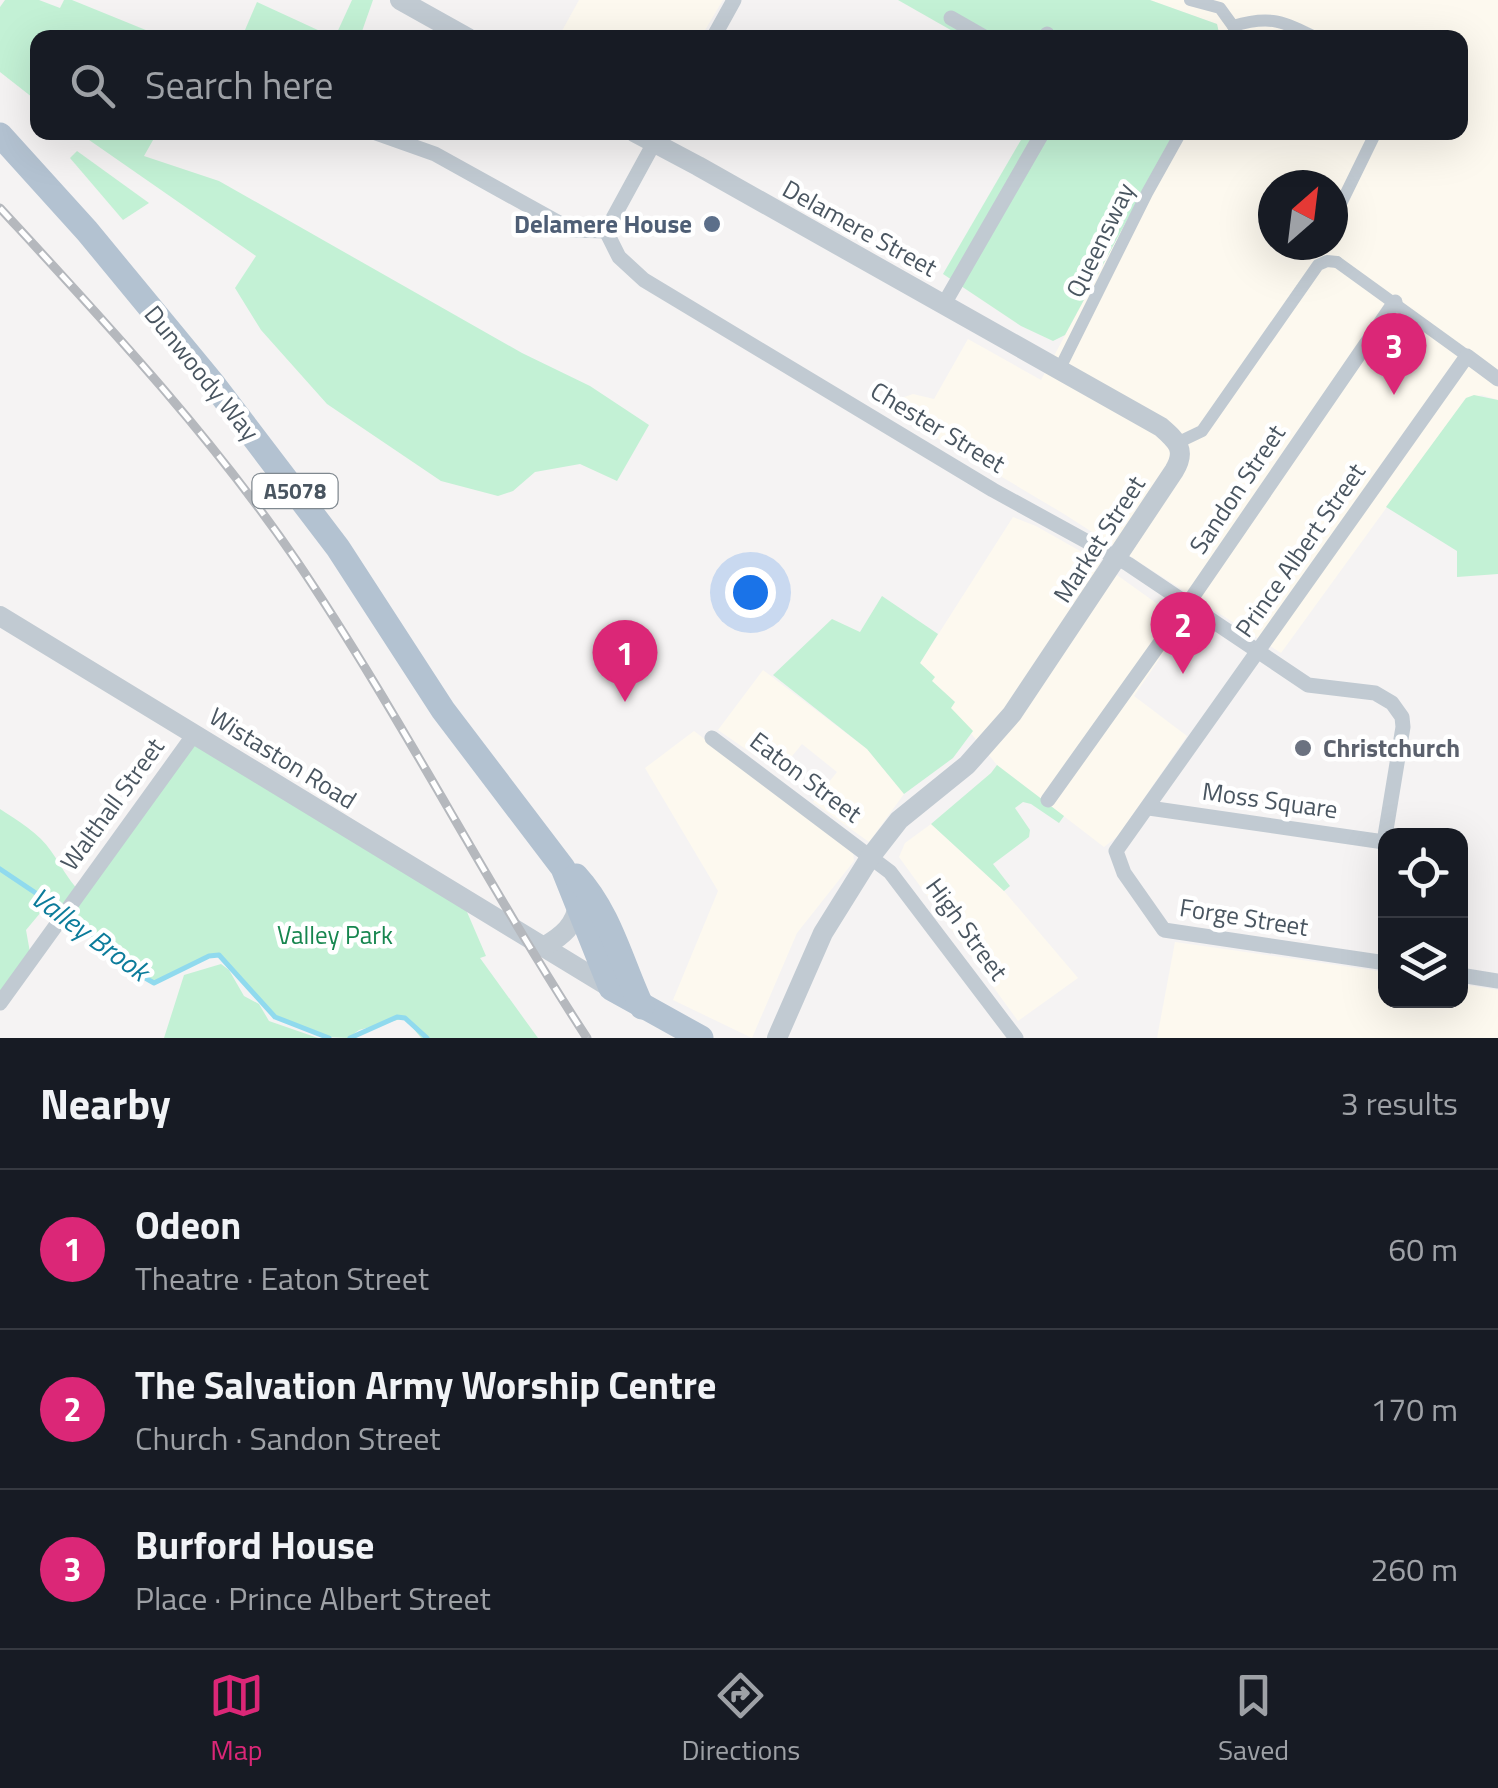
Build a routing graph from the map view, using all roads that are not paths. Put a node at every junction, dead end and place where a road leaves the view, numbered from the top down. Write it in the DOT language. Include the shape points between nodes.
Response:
graph roads {
  1 [pos="734,0"];
  2 [pos="1190,0"];
  3 [pos="408,2"];
  4 [pos="951,18"];
  5 [pos="455,30"];
  6 [pos="717,30"];
  7 [pos="972,30"];
  8 [pos="1233,30"];
  9 [pos="1238,30"];
  10 [pos="1301,30"];
  11 [pos="0,135"];
  12 [pos="396,140"];
  13 [pos="656,140"];
  14 [pos="660,140"];
  15 [pos="1038,140"];
  16 [pos="1177,140"];
  17 [pos="1372,140"];
  18 [pos="1348,189"];
  19 [pos="606,231"];
  20 [pos="1337,262"];
  21 [pos="1396,302"];
  22 [pos="944,304"];
  23 [pos="1467,356"];
  24 [pos="1060,368"];
  25 [pos="1498,379"];
  26 [pos="1179,442"];
  27 [pos="1116,559"];
  28 [pos="1187,605"];
  29 [pos="0,616"];
  30 [pos="1259,652"];
  31 [pos="194,733"];
  32 [pos="712,738"];
  33 [pos="1048,800"];
  34 [pos="1149,808"];
  35 [pos="1386,828"];
  36 [pos="1378,841"];
  37 [pos="871,856"];
  38 [pos="563,868"];
  39 [pos="1124,873"];
  40 [pos="578,904"];
  41 [pos="542,944"];
  42 [pos="1378,963"];
  43 [pos="1468,976"];
  44 [pos="1498,980"];
  45 [pos="611,988"];
  46 [pos="0,1003"];
  47 [pos="642,1006"];
  48 [pos="700,1038"];
  49 [pos="778,1038"];
  50 [pos="1016,1038"];
  1 -- 6 [label="street"];
  2 -- 8 [label="street" via="1220,8"];
  3 -- 5 [label="street"];
  4 -- 7 [label="street"];
  9 -- 10 [label="street" via="1261,18"];
  11 -- 38 [label="main road, Dunwoody Way / A5078" via="214,384"];
  12 -- 19 [label="street" via="435,154 572,230"];
  13 -- 19 [label="street"];
  14 -- 22 [label="street, Delamere Street"];
  15 -- 22 [label="street"];
  16 -- 24 [label="street, Queensway"];
  17 -- 18 [label="street"];
  19 -- 27 [label="street, Chester Street" via="619,257 644,280"];
  20 -- 21 [label="street"];
  20 -- 26 [label="street" via="1318,265 1202,431"];
  21 -- 23 [label="street"];
  21 -- 28 [label="street, Sandon Street"];
  22 -- 24 [label="street, Delamere Street"];
  23 -- 25 [label="street"];
  23 -- 30 [label="street, Prince Albert Street"];
  24 -- 26 [label="street, Delamere Street"];
  26 -- 27 [label="street, Market Street" via="1179,462"];
  27 -- 28 [label="street, Chester Street"];
  27 -- 37 [label="street, Market Street" via="983,749 914,805"];
  28 -- 30 [label="street, Chester Street"];
  28 -- 33 [label="street, Sandon Street"];
  29 -- 31 [label="street, Wistaston Road"];
  30 -- 34 [label="street, Prince Albert Street"];
  30 -- 35 [label="street, Chester Street" via="1308,685 1375,693 1397,709 1403,727"];
  31 -- 41 [label="street, Wistaston Road"];
  31 -- 46 [label="street, Walthall Street"];
  32 -- 37 [label="street, Eaton Street"];
  34 -- 36 [label="street, Moss Square"];
  34 -- 39 [label="street, Prince Albert Street" via="1116,851"];
  37 -- 49 [label="street, Market Street" via="823,934"];
  37 -- 50 [label="street, High Street" via="906,888"];
  38 -- 40 [label="main road, Dunwoody Way / A5078"];
  38 -- 47 [label="main road, Dunwoody Way / A5078" via="577,876 601,910"];
  39 -- 42 [label="street, Forge Street" via="1164,930"];
  40 -- 41 [label="street" via="570,928"];
  40 -- 45 [label="main road, Dunwoody Way / A5078"];
  41 -- 45 [label="street, Wistaston Road"];
  43 -- 44 [label="street"];
  45 -- 47 [label="main road"];
  47 -- 48 [label="main road"];
}
